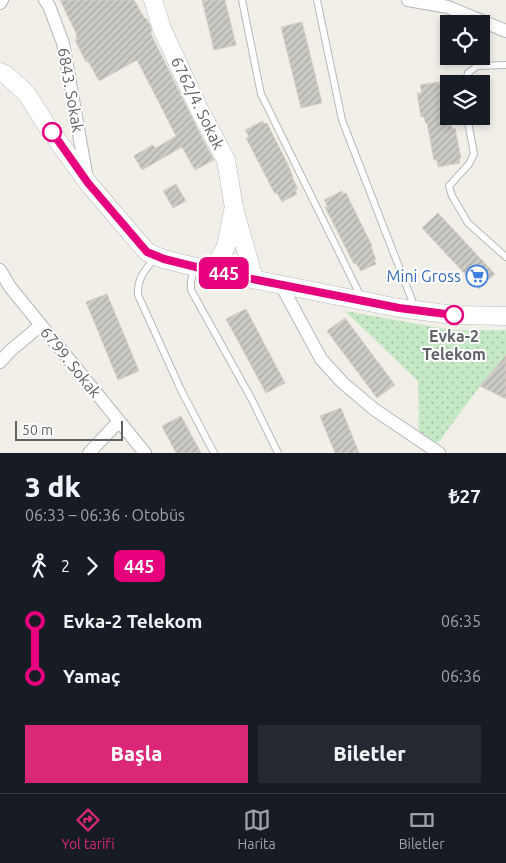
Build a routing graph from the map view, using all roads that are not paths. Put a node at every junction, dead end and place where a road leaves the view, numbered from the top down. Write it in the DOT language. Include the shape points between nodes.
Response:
graph roads {
  1 [pos="45,0"];
  2 [pos="153,0"];
  3 [pos="242,0"];
  4 [pos="317,0"];
  5 [pos="408,0"];
  6 [pos="448,3"];
  7 [pos="506,31"];
  8 [pos="506,65"];
  9 [pos="0,72"];
  10 [pos="467,75"];
  11 [pos="469,125"];
  12 [pos="88,183"];
  13 [pos="234,208"];
  14 [pos="156,256"];
  15 [pos="506,257"];
  16 [pos="194,266"];
  17 [pos="0,270"];
  18 [pos="212,271"];
  19 [pos="254,279"];
  20 [pos="280,284"];
  21 [pos="363,300"];
  22 [pos="416,310"];
  23 [pos="506,316"];
  24 [pos="41,325"];
  25 [pos="0,362"];
  26 [pos="119,421"];
  27 [pos="88,453"];
  28 [pos="145,453"];
  29 [pos="214,453"];
  30 [pos="278,453"];
  31 [pos="439,453"];
  1 -- 12 [label="street, 6843. Sokak" via="63,43"];
  2 -- 13 [label="main road, 6762/4. Sokak" via="162,29 226,160"];
  3 -- 21 [label="lane" via="262,94"];
  4 -- 22 [label="lane" via="342,120"];
  5 -- 6 [label="street"];
  6 -- 7 [label="street"];
  8 -- 10 [label="lane" via="477,66"];
  9 -- 12 [label="main road" via="27,94"];
  11 -- 15 [label="lane" via="474,154 449,186 468,223"];
  12 -- 14 [label="main road" via="147,252"];
  13 -- 18 [label="main road, 6762/4. Sokak" via="226,247"];
  13 -- 19 [label="main road, 6762/4. Sokak"];
  14 -- 16 [label="main road"];
  14 -- 29 [label="lane" via="140,278 138,295"];
  16 -- 18 [label="main road"];
  16 -- 30 [label="lane" via="191,290"];
  17 -- 24 [label="street, 6799. Sokak"];
  18 -- 19 [label="main road"];
  19 -- 20 [label="main road"];
  20 -- 21 [label="main road"];
  20 -- 31 [label="street" via="321,359 343,384"];
  21 -- 22 [label="main road"];
  22 -- 23 [label="main road"];
  24 -- 25 [label="street"];
  24 -- 26 [label="street, 6799. Sokak"];
  26 -- 27 [label="street"];
  26 -- 28 [label="street, 6799. Sokak"];
}
